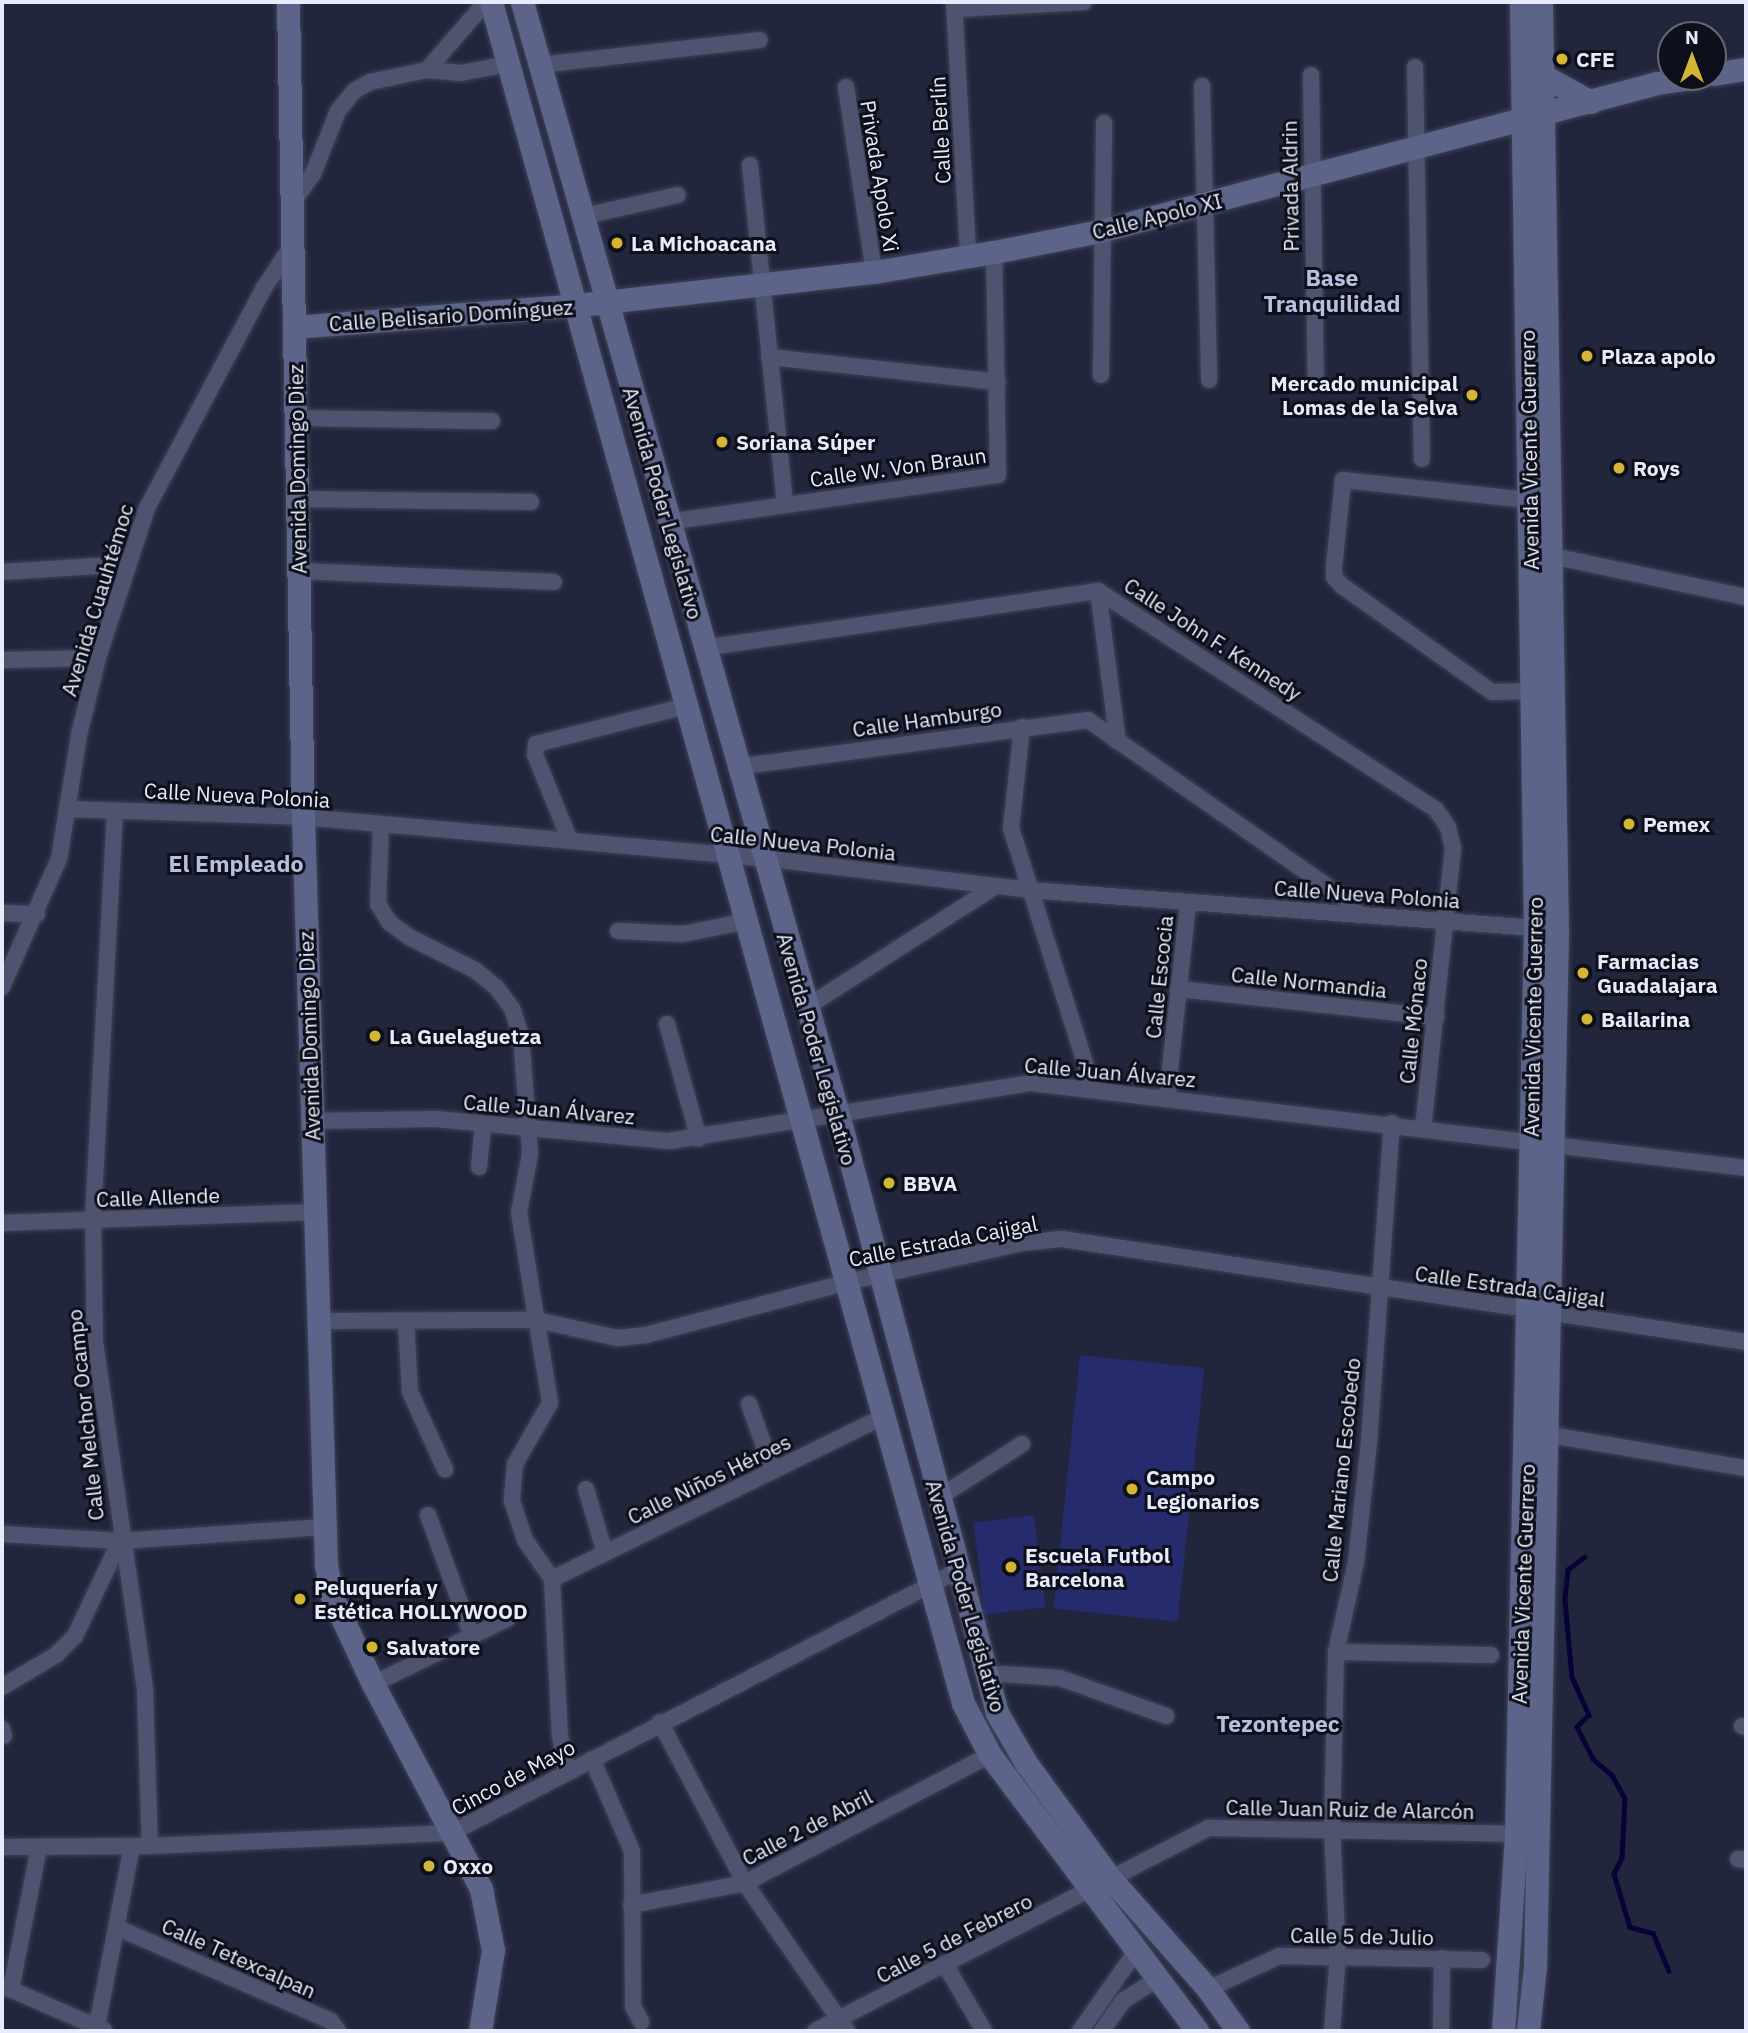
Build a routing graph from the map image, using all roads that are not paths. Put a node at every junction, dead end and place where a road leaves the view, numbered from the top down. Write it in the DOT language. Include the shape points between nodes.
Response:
graph roads {
  1 [pos="288,2"];
  2 [pos="489,2"];
  3 [pos="522,2"];
  4 [pos="1084,2"];
  5 [pos="1521,2"];
  6 [pos="1541,2"];
  7 [pos="955,6"];
  8 [pos="760,40"];
  9 [pos="508,64"];
  10 [pos="540,65"];
  11 [pos="1415,67"];
  12 [pos="1746,69"];
  13 [pos="427,70"];
  14 [pos="1727,72"];
  15 [pos="1311,75"];
  16 [pos="1542,75"];
  17 [pos="1202,86"];
  18 [pos="1657,86"];
  19 [pos="845,87"];
  20 [pos="1591,102"];
  21 [pos="1531,117"];
  22 [pos="1104,123"];
  23 [pos="1415,150"];
  24 [pos="750,165"];
  25 [pos="1309,177"];
  26 [pos="678,195"];
  27 [pos="292,202"];
  28 [pos="1205,204"];
  29 [pos="584,216"];
  30 [pos="1100,231"];
  31 [pos="291,247"];
  32 [pos="994,252"];
  33 [pos="968,256"];
  34 [pos="874,272"];
  35 [pos="761,286"];
  36 [pos="607,302"];
  37 [pos="578,305"];
  38 [pos="294,327"];
  39 [pos="769,357"];
  40 [pos="1101,374"];
  41 [pos="1209,380"];
  42 [pos="1316,381"];
  43 [pos="998,382"];
  44 [pos="296,418"];
  45 [pos="492,421"];
  46 [pos="1422,459"];
  47 [pos="300,499"];
  48 [pos="1541,501"];
  49 [pos="531,502"];
  50 [pos="785,504"];
  51 [pos="667,522"];
  52 [pos="1532,551"];
  53 [pos="1554,556"];
  54 [pos="128,564"];
  55 [pos="300,571"];
  56 [pos="2,572"];
  57 [pos="554,582"];
  58 [pos="1098,591"];
  59 [pos="1746,597"];
  60 [pos="704,648"];
  61 [pos="98,657"];
  62 [pos="2,660"];
  63 [pos="1534,691"];
  64 [pos="686,706"];
  65 [pos="1022,727"];
  66 [pos="1118,742"];
  67 [pos="736,767"];
  68 [pos="67,809"];
  69 [pos="115,811"];
  70 [pos="303,817"];
  71 [pos="381,824"];
  72 [pos="570,841"];
  73 [pos="728,855"];
  74 [pos="762,858"];
  75 [pos="996,886"];
  76 [pos="1029,890"];
  77 [pos="1188,903"];
  78 [pos="2,913"];
  79 [pos="1357,913"];
  80 [pos="37,914"];
  81 [pos="1445,919"];
  82 [pos="747,921"];
  83 [pos="1535,928"];
  84 [pos="618,931"];
  85 [pos="3,979"];
  86 [pos="1178,989"];
  87 [pos="805,1008"];
  88 [pos="1436,1017"];
  89 [pos="667,1024"];
  90 [pos="1093,1088"];
  91 [pos="1167,1097"];
  92 [pos="838,1114"];
  93 [pos="312,1121"];
  94 [pos="804,1121"];
  95 [pos="1392,1122"];
  96 [pos="483,1125"];
  97 [pos="1423,1127"];
  98 [pos="529,1129"];
  99 [pos="699,1139"];
  100 [pos="1542,1142"];
  101 [pos="479,1167"];
  102 [pos="1746,1168"];
  103 [pos="315,1212"];
  104 [pos="93,1220"];
  105 [pos="2,1223"];
  106 [pos="880,1275"];
  107 [pos="848,1282"];
  108 [pos="1378,1289"];
  109 [pos="1540,1310"];
  110 [pos="537,1320"];
  111 [pos="318,1321"];
  112 [pos="406,1321"];
  113 [pos="1746,1342"];
  114 [pos="749,1404"];
  115 [pos="883,1417"];
  116 [pos="1537,1432"];
  117 [pos="1022,1444"];
  118 [pos="1746,1468"];
  119 [pos="444,1469"];
  120 [pos="773,1471"];
  121 [pos="586,1489"];
  122 [pos="938,1498"];
  123 [pos="428,1515"];
  124 [pos="325,1527"];
  125 [pos="2,1534"];
  126 [pos="120,1541"];
  127 [pos="605,1553"];
  128 [pos="957,1572"];
  129 [pos="552,1579"];
  130 [pos="930,1588"];
  131 [pos="508,1619"];
  132 [pos="472,1636"];
  133 [pos="1336,1653"];
  134 [pos="1491,1655"];
  135 [pos="987,1679"];
  136 [pos="373,1684"];
  137 [pos="2,1687"];
  138 [pos="1166,1716"];
  139 [pos="660,1722"];
  140 [pos="990,1755"];
  141 [pos="592,1759"];
  142 [pos="567,1773"];
  143 [pos="1332,1829"];
  144 [pos="451,1833"];
  145 [pos="1516,1834"];
  146 [pos="2,1846"];
  147 [pos="132,1846"];
  148 [pos="150,1846"];
  149 [pos="39,1847"];
  150 [pos="745,1883"];
  151 [pos="1101,1885"];
  152 [pos="631,1905"];
  153 [pos="118,1928"];
  154 [pos="1136,1951"];
  155 [pos="1338,1955"];
  156 [pos="1442,1958"];
  157 [pos="1482,1960"];
  158 [pos="947,1966"];
  159 [pos="1157,1979"];
  160 [pos="6,1987"];
  161 [pos="1208,1989"];
  162 [pos="641,2022"];
  163 [pos="843,2026"];
  164 [pos="100,2030"];
  165 [pos="338,2031"];
  166 [pos="480,2031"];
  167 [pos="815,2031"];
  168 [pos="984,2031"];
  169 [pos="1080,2031"];
  170 [pos="1102,2031"];
  171 [pos="1197,2031"];
  172 [pos="1238,2031"];
  173 [pos="1332,2031"];
  174 [pos="1441,2031"];
  175 [pos="1503,2031"];
  176 [pos="1528,2031"];
  1 -- 27 [label="main road, Avenida Domingo Diez"];
  2 -- 9 [label="main road, Avenida Poder Legislativo"];
  2 -- 13 [label="street"];
  3 -- 10 [label="main road, Avenida Poder Legislativo"];
  4 -- 7 [label="street"];
  5 -- 21 [label="main road, Avenida Vicente Guerrero"];
  6 -- 16 [label="main road, Avenida Vicente Guerrero"];
  7 -- 33 [label="street, Calle Berlín"];
  8 -- 10 [label="street"];
  9 -- 13 [label="street" via="461,73"];
  9 -- 37 [label="main road, Avenida Poder Legislativo"];
  10 -- 29 [label="main road, Avenida Poder Legislativo"];
  11 -- 23 [label="street"];
  12 -- 14 [label="main road"];
  13 -- 27 [label="street" via="378,80 354,91 338,111 313,174"];
  15 -- 25 [label="street, Privada Aldrin"];
  16 -- 20 [label="main road"];
  16 -- 21 [label="main road, Avenida Vicente Guerrero"];
  17 -- 28 [label="street"];
  18 -- 20 [label="main road, Calle Apolo XI"];
  19 -- 34 [label="street, Privada Apolo Xi"];
  20 -- 21 [label="main road, Calle Apolo XI"];
  21 -- 23 [label="main road, Calle Apolo XI"];
  21 -- 48 [label="main road, Avenida Vicente Guerrero"];
  22 -- 30 [label="street"];
  23 -- 25 [label="main road, Calle Apolo XI"];
  23 -- 46 [label="street"];
  24 -- 35 [label="street"];
  25 -- 28 [label="main road, Calle Apolo XI"];
  25 -- 42 [label="street, Privada Aldrin"];
  26 -- 29 [label="street"];
  27 -- 31 [label="main road, Avenida Domingo Diez"];
  28 -- 30 [label="main road, Calle Apolo XI"];
  28 -- 41 [label="street"];
  29 -- 36 [label="main road, Avenida Poder Legislativo"];
  30 -- 32 [label="main road, Calle Apolo XI"];
  30 -- 40 [label="street"];
  31 -- 38 [label="main road, Avenida Domingo Diez"];
  31 -- 54 [label="street, Avenida Cuauhtémoc" via="264,288 147,508"];
  32 -- 33 [label="main road, Calle Apolo XI"];
  32 -- 43 [label="street, Calle W. Von Braun"];
  33 -- 34 [label="main road, Calle Apolo XI"];
  34 -- 35 [label="main road, Calle Apolo XI"];
  35 -- 36 [label="main road, Calle Apolo XI"];
  35 -- 39 [label="street"];
  36 -- 37 [label="main road, Calle Belisario Domínguez"];
  36 -- 51 [label="main road, Avenida Poder Legislativo"];
  37 -- 38 [label="main road, Calle Belisario Domínguez"];
  37 -- 64 [label="main road, Avenida Poder Legislativo"];
  38 -- 44 [label="main road, Avenida Domingo Diez"];
  39 -- 43 [label="street"];
  39 -- 50 [label="street"];
  43 -- 50 [label="street, Calle W. Von Braun" via="998,475"];
  44 -- 45 [label="street"];
  44 -- 47 [label="main road, Avenida Domingo Diez"];
  47 -- 49 [label="street"];
  47 -- 55 [label="main road, Avenida Domingo Diez"];
  48 -- 52 [label="main road, Avenida Vicente Guerrero"];
  48 -- 53 [label="main road, Avenida Vicente Guerrero"];
  48 -- 63 [label="street" via="1343,481 1334,567 1334,578 1341,585 1492,692"];
  50 -- 51 [label="street, Calle W. Von Braun"];
  51 -- 60 [label="main road, Avenida Poder Legislativo"];
  52 -- 53 [label="street"];
  52 -- 63 [label="main road, Avenida Vicente Guerrero"];
  53 -- 59 [label="street"];
  53 -- 100 [label="main road, Avenida Vicente Guerrero" via="1558,931"];
  54 -- 56 [label="street"];
  54 -- 61 [label="street, Avenida Cuauhtémoc"];
  55 -- 57 [label="street"];
  55 -- 70 [label="main road, Avenida Domingo Diez"];
  58 -- 60 [label="street, Calle John F. Kennedy"];
  58 -- 66 [label="street"];
  58 -- 81 [label="street, Calle John F. Kennedy" via="1436,810 1448,827 1453,848"];
  60 -- 67 [label="main road, Avenida Poder Legislativo"];
  61 -- 62 [label="street"];
  61 -- 68 [label="street, Avenida Cuauhtémoc"];
  63 -- 83 [label="main road, Avenida Vicente Guerrero"];
  64 -- 72 [label="street" via="536,744 536,755"];
  64 -- 73 [label="main road, Avenida Poder Legislativo"];
  65 -- 66 [label="street, Calle Hamburgo" via="1088,720"];
  65 -- 67 [label="street, Calle Hamburgo"];
  65 -- 76 [label="street" via="1011,828"];
  66 -- 79 [label="street, Calle Hamburgo" via="1344,898"];
  67 -- 74 [label="main road, Avenida Poder Legislativo"];
  68 -- 69 [label="street, Calle Nueva Polonia"];
  68 -- 80 [label="street, Avenida Cuauhtémoc" via="59,859"];
  69 -- 70 [label="street, Calle Nueva Polonia"];
  69 -- 104 [label="street, Calle Melchor Ocampo"];
  70 -- 71 [label="street, Calle Nueva Polonia"];
  70 -- 93 [label="main road, Avenida Domingo Diez"];
  71 -- 72 [label="street, Calle Nueva Polonia"];
  71 -- 98 [label="street" via="378,904 390,923 411,938 475,970 512,1009 525,1060"];
  72 -- 73 [label="street, Calle Nueva Polonia"];
  73 -- 74 [label="street, Calle Nueva Polonia"];
  73 -- 82 [label="main road, Avenida Poder Legislativo"];
  74 -- 75 [label="street, Calle Nueva Polonia"];
  74 -- 87 [label="main road, Avenida Poder Legislativo"];
  75 -- 76 [label="street, Calle Nueva Polonia"];
  75 -- 87 [label="street"];
  76 -- 77 [label="street, Calle Nueva Polonia"];
  76 -- 90 [label="street"];
  77 -- 79 [label="street, Calle Nueva Polonia"];
  77 -- 86 [label="street, Calle Escocia"];
  78 -- 80 [label="street"];
  79 -- 81 [label="street, Calle Nueva Polonia"];
  80 -- 85 [label="street, Avenida Cuauhtémoc"];
  81 -- 83 [label="street, Calle Nueva Polonia"];
  81 -- 88 [label="street, Calle Mónaco"];
  82 -- 84 [label="street" via="683,934"];
  82 -- 94 [label="main road, Avenida Poder Legislativo"];
  83 -- 100 [label="main road, Avenida Vicente Guerrero"];
  86 -- 88 [label="street, Calle Normandia"];
  86 -- 91 [label="street, Calle Escocia"];
  87 -- 92 [label="main road, Avenida Poder Legislativo"];
  88 -- 97 [label="street, Calle Mónaco"];
  89 -- 99 [label="street"];
  90 -- 91 [label="street, Calle Juan Álvarez"];
  90 -- 92 [label="street, Calle Juan Álvarez" via="1000,1086"];
  91 -- 95 [label="street, Calle Juan Álvarez"];
  92 -- 94 [label="street, Calle Juan Álvarez"];
  92 -- 106 [label="main road, Avenida Poder Legislativo"];
  93 -- 96 [label="street, Calle Juan Álvarez" via="435,1119"];
  93 -- 103 [label="main road, Avenida Domingo Diez"];
  94 -- 99 [label="street, Calle Juan Álvarez"];
  94 -- 107 [label="main road, Avenida Poder Legislativo"];
  95 -- 97 [label="street, Calle Juan Álvarez"];
  95 -- 108 [label="street, Calle Mariano Escobedo"];
  96 -- 98 [label="street, Calle Juan Álvarez"];
  96 -- 101 [label="street"];
  97 -- 100 [label="street, Calle Juan Álvarez"];
  98 -- 99 [label="street, Calle Juan Álvarez" via="669,1142"];
  98 -- 110 [label="street" via="519,1213"];
  100 -- 102 [label="street, Calle Juan Álvarez"];
  100 -- 109 [label="main road, Avenida Vicente Guerrero"];
  103 -- 104 [label="street, Calle Allende"];
  103 -- 111 [label="main road, Avenida Domingo Diez"];
  104 -- 105 [label="street, Calle Allende"];
  104 -- 126 [label="street, Calle Melchor Ocampo" via="95,1342"];
  106 -- 107 [label="street, Calle Estrada Cajigal"];
  106 -- 108 [label="street, Calle Estrada Cajigal" via="1021,1243 1062,1239"];
  106 -- 122 [label="main road, Avenida Poder Legislativo"];
  107 -- 110 [label="street, Calle Estrada Cajigal" via="646,1335 617,1338"];
  107 -- 115 [label="main road, Avenida Poder Legislativo"];
  108 -- 109 [label="street, Calle Estrada Cajigal"];
  108 -- 133 [label="street, Calle Mariano Escobedo" via="1356,1562"];
  109 -- 113 [label="street, Calle Estrada Cajigal"];
  109 -- 116 [label="main road, Avenida Vicente Guerrero"];
  110 -- 112 [label="street, Calle Estrada Cajigal"];
  110 -- 129 [label="street" via="550,1403 515,1464 512,1501 525,1540"];
  111 -- 112 [label="street, Calle Estrada Cajigal"];
  111 -- 124 [label="main road, Avenida Domingo Diez"];
  112 -- 119 [label="street" via="410,1392"];
  114 -- 120 [label="street"];
  115 -- 120 [label="street, Calle Niños Héroes"];
  115 -- 130 [label="main road, Avenida Poder Legislativo"];
  116 -- 118 [label="street"];
  116 -- 145 [label="main road, Avenida Vicente Guerrero"];
  116 -- 176 [label="main road, Avenida Vicente Guerrero" via="1535,1967"];
  117 -- 122 [label="street"];
  120 -- 127 [label="street, Calle Niños Héroes"];
  121 -- 127 [label="street"];
  122 -- 128 [label="main road, Avenida Poder Legislativo"];
  123 -- 132 [label="street"];
  124 -- 126 [label="street"];
  124 -- 136 [label="main road, Avenida Domingo Diez" via="331,1594"];
  125 -- 126 [label="street"];
  126 -- 137 [label="street" via="75,1636 56,1655"];
  126 -- 148 [label="street, Calle Melchor Ocampo" via="145,1691"];
  127 -- 129 [label="street, Calle Niños Héroes"];
  128 -- 130 [label="street, Cinco de Mayo"];
  128 -- 135 [label="main road, Avenida Poder Legislativo"];
  129 -- 142 [label="street" via="560,1735"];
  130 -- 139 [label="street, Cinco de Mayo"];
  130 -- 140 [label="main road, Avenida Poder Legislativo" via="963,1703"];
  131 -- 132 [label="street"];
  132 -- 136 [label="street"];
  133 -- 134 [label="street"];
  133 -- 143 [label="street, Calle Mariano Escobedo"];
  135 -- 138 [label="street" via="1002,1674 1060,1678"];
  135 -- 151 [label="main road, Avenida Poder Legislativo" via="997,1713"];
  136 -- 144 [label="main road, Avenida Domingo Diez"];
  139 -- 141 [label="street, Cinco de Mayo"];
  139 -- 150 [label="street"];
  140 -- 150 [label="street, Calle 2 de Abril"];
  140 -- 151 [label="main road, Avenida Poder Legislativo"];
  141 -- 142 [label="street, Cinco de Mayo"];
  141 -- 152 [label="street" via="632,1851"];
  142 -- 144 [label="street, Cinco de Mayo"];
  143 -- 145 [label="street, Calle Juan Ruiz de Alarcón"];
  143 -- 151 [label="street, Calle Juan Ruiz de Alarcón" via="1208,1828"];
  143 -- 155 [label="street, Calle Mariano Escobedo"];
  144 -- 148 [label="street, Cinco de Mayo"];
  144 -- 166 [label="main road, Avenida Domingo Diez" via="481,1889 489,1918 493,1950"];
  145 -- 175 [label="main road, Avenida Vicente Guerrero"];
  146 -- 149 [label="street, Cinco de Mayo"];
  147 -- 148 [label="street, Cinco de Mayo"];
  147 -- 149 [label="street, Cinco de Mayo"];
  147 -- 153 [label="street"];
  149 -- 160 [label="street"];
  150 -- 152 [label="street, Calle 2 de Abril"];
  150 -- 163 [label="street"];
  151 -- 154 [label="main road, Avenida Poder Legislativo"];
  151 -- 158 [label="street, Calle 5 de Febrero"];
  151 -- 161 [label="main road, Avenida Poder Legislativo"];
  152 -- 162 [label="street" via="633,2006"];
  153 -- 164 [label="street"];
  153 -- 165 [label="street, Calle Tetexcalpan" via="331,2021"];
  154 -- 159 [label="main road, Avenida Poder Legislativo"];
  154 -- 169 [label="street"];
  155 -- 156 [label="street, Calle 5 de Julio"];
  155 -- 161 [label="street, Calle 5 de Julio" via="1279,1956"];
  155 -- 173 [label="street, Calle Mariano Escobedo"];
  156 -- 157 [label="street, Calle 5 de Julio"];
  156 -- 174 [label="street"];
  158 -- 163 [label="street, Calle 5 de Febrero"];
  158 -- 168 [label="street"];
  159 -- 170 [label="street" via="1123,2001"];
  159 -- 171 [label="main road, Avenida Poder Legislativo"];
  160 -- 164 [label="street"];
  161 -- 172 [label="main road, Avenida Poder Legislativo"];
  163 -- 167 [label="street, Calle 5 de Febrero"];
}
